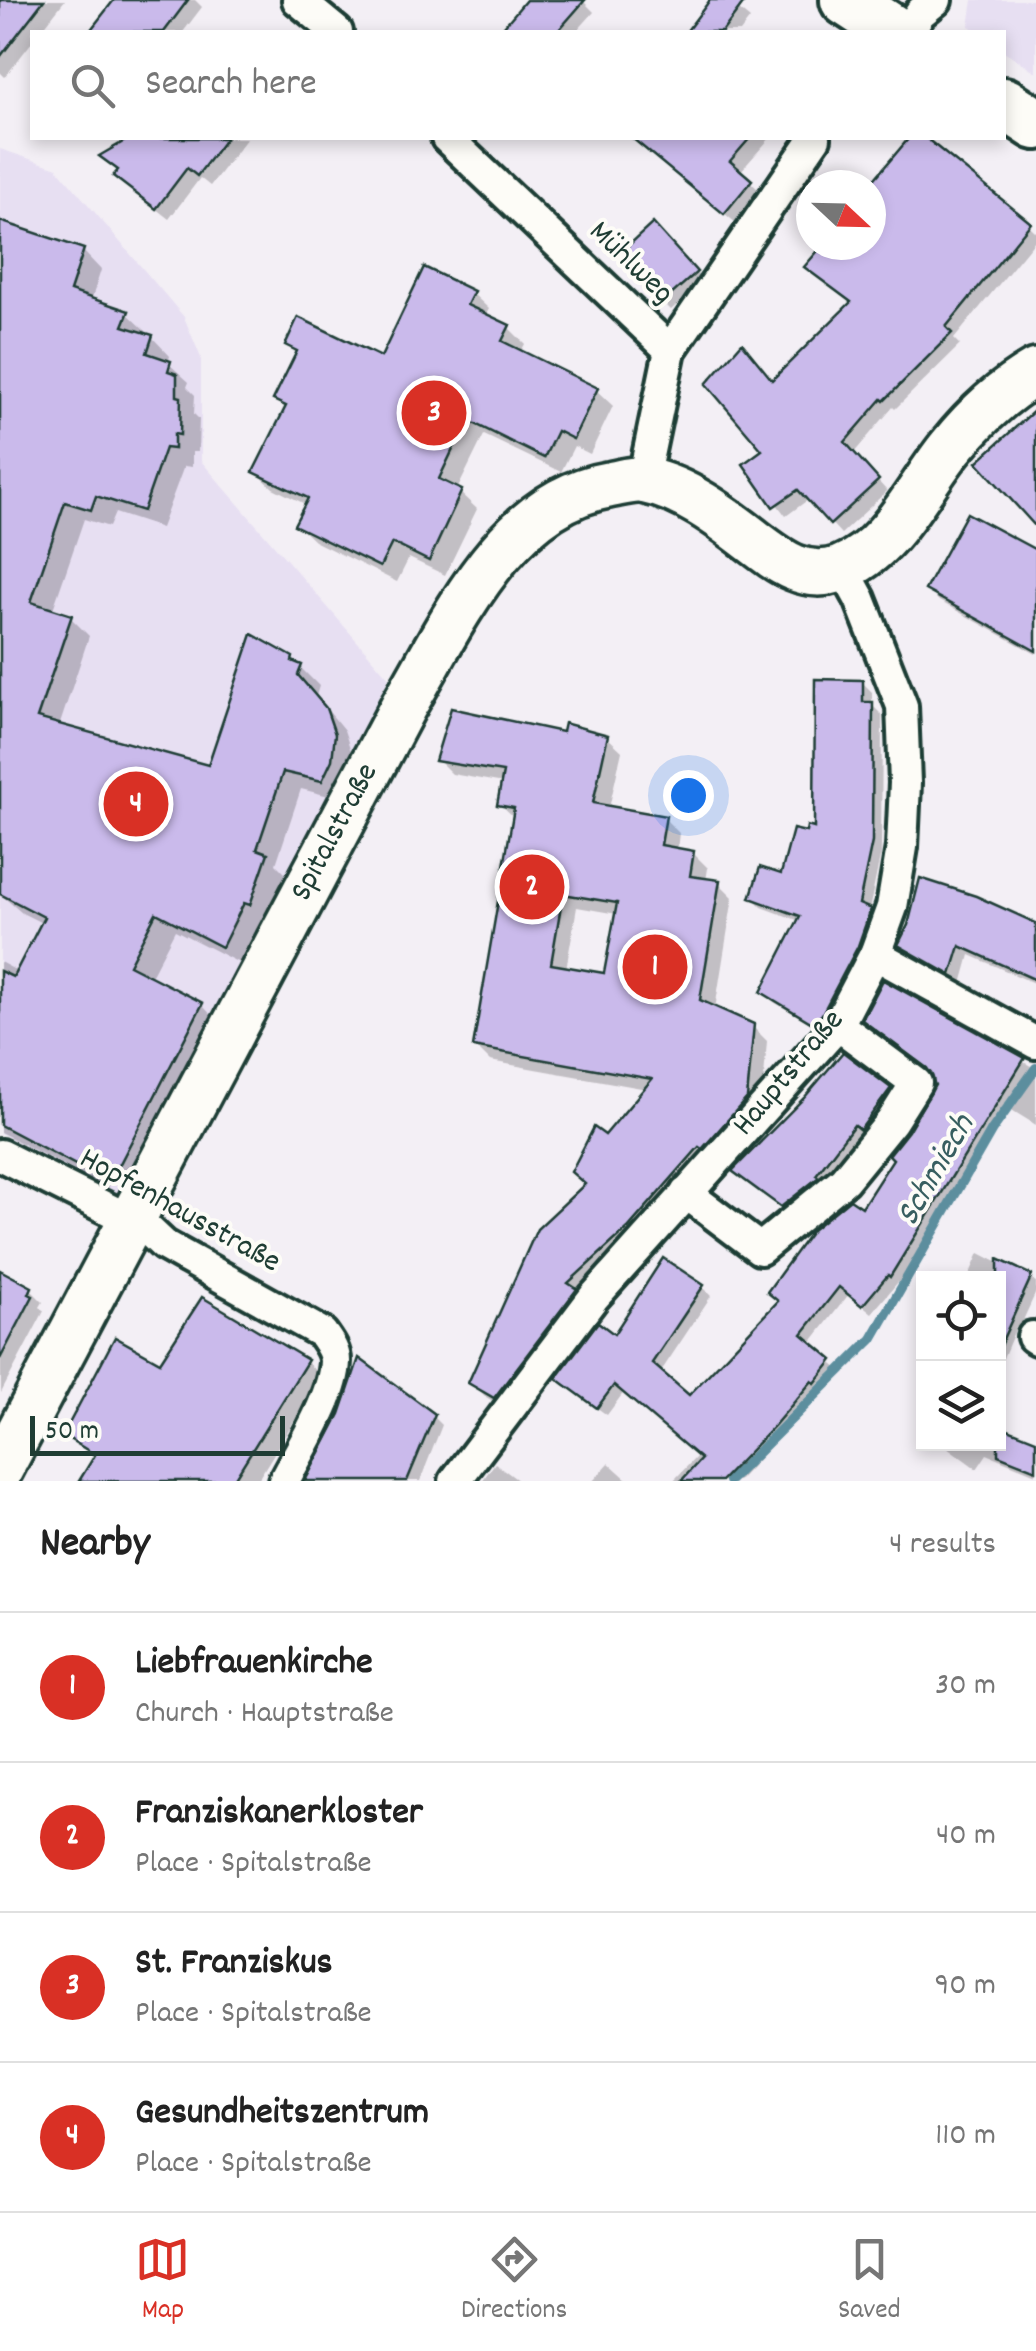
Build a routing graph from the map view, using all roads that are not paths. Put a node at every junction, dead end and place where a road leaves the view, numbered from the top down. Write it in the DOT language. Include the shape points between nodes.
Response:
graph roads {
  1 [pos="846,0"];
  2 [pos="936,0"];
  3 [pos="892,30"];
  4 [pos="909,30"];
  5 [pos="1006,104"];
  6 [pos="1036,124"];
  7 [pos="449,140"];
  8 [pos="814,140"];
  9 [pos="670,350"];
  10 [pos="1036,372"];
  11 [pos="643,480"];
  12 [pos="843,568"];
  13 [pos="875,954"];
  14 [pos="838,1025"];
  15 [pos="1035,1042"];
  16 [pos="0,1154"];
  17 [pos="686,1193"];
  18 [pos="130,1220"];
  19 [pos="0,1468"];
  20 [pos="284,1481"];
  21 [pos="455,1481"];
  1 -- 3 [label="main road"];
  2 -- 4 [label="street"];
  5 -- 6 [label="main road"];
  7 -- 9 [label="street, Mühlweg"];
  8 -- 9 [label="street"];
  9 -- 11 [label="street, Mühlweg"];
  10 -- 12 [label="street" via="1007,388 950,448 883,539"];
  11 -- 12 [label="street" via="710,510 783,564 817,575"];
  11 -- 18 [label="street, Spitalstraße" via="558,500 496,558 404,706"];
  12 -- 13 [label="street, Hauptstraße" via="902,706 902,846 892,907"];
  13 -- 14 [label="street, Hauptstraße"];
  13 -- 15 [label="street"];
  14 -- 17 [label="street, Hauptstraße"];
  14 -- 17 [label="street" via="916,1084 844,1180 760,1249"];
  16 -- 18 [label="street, Hopfenhausstraße"];
  17 -- 21 [label="street, Hauptstraße" via="594,1296"];
  18 -- 19 [label="street, Spitalstraße"];
  18 -- 20 [label="street, Hopfenhausstraße" via="322,1332 333,1348 329,1388"];
}
